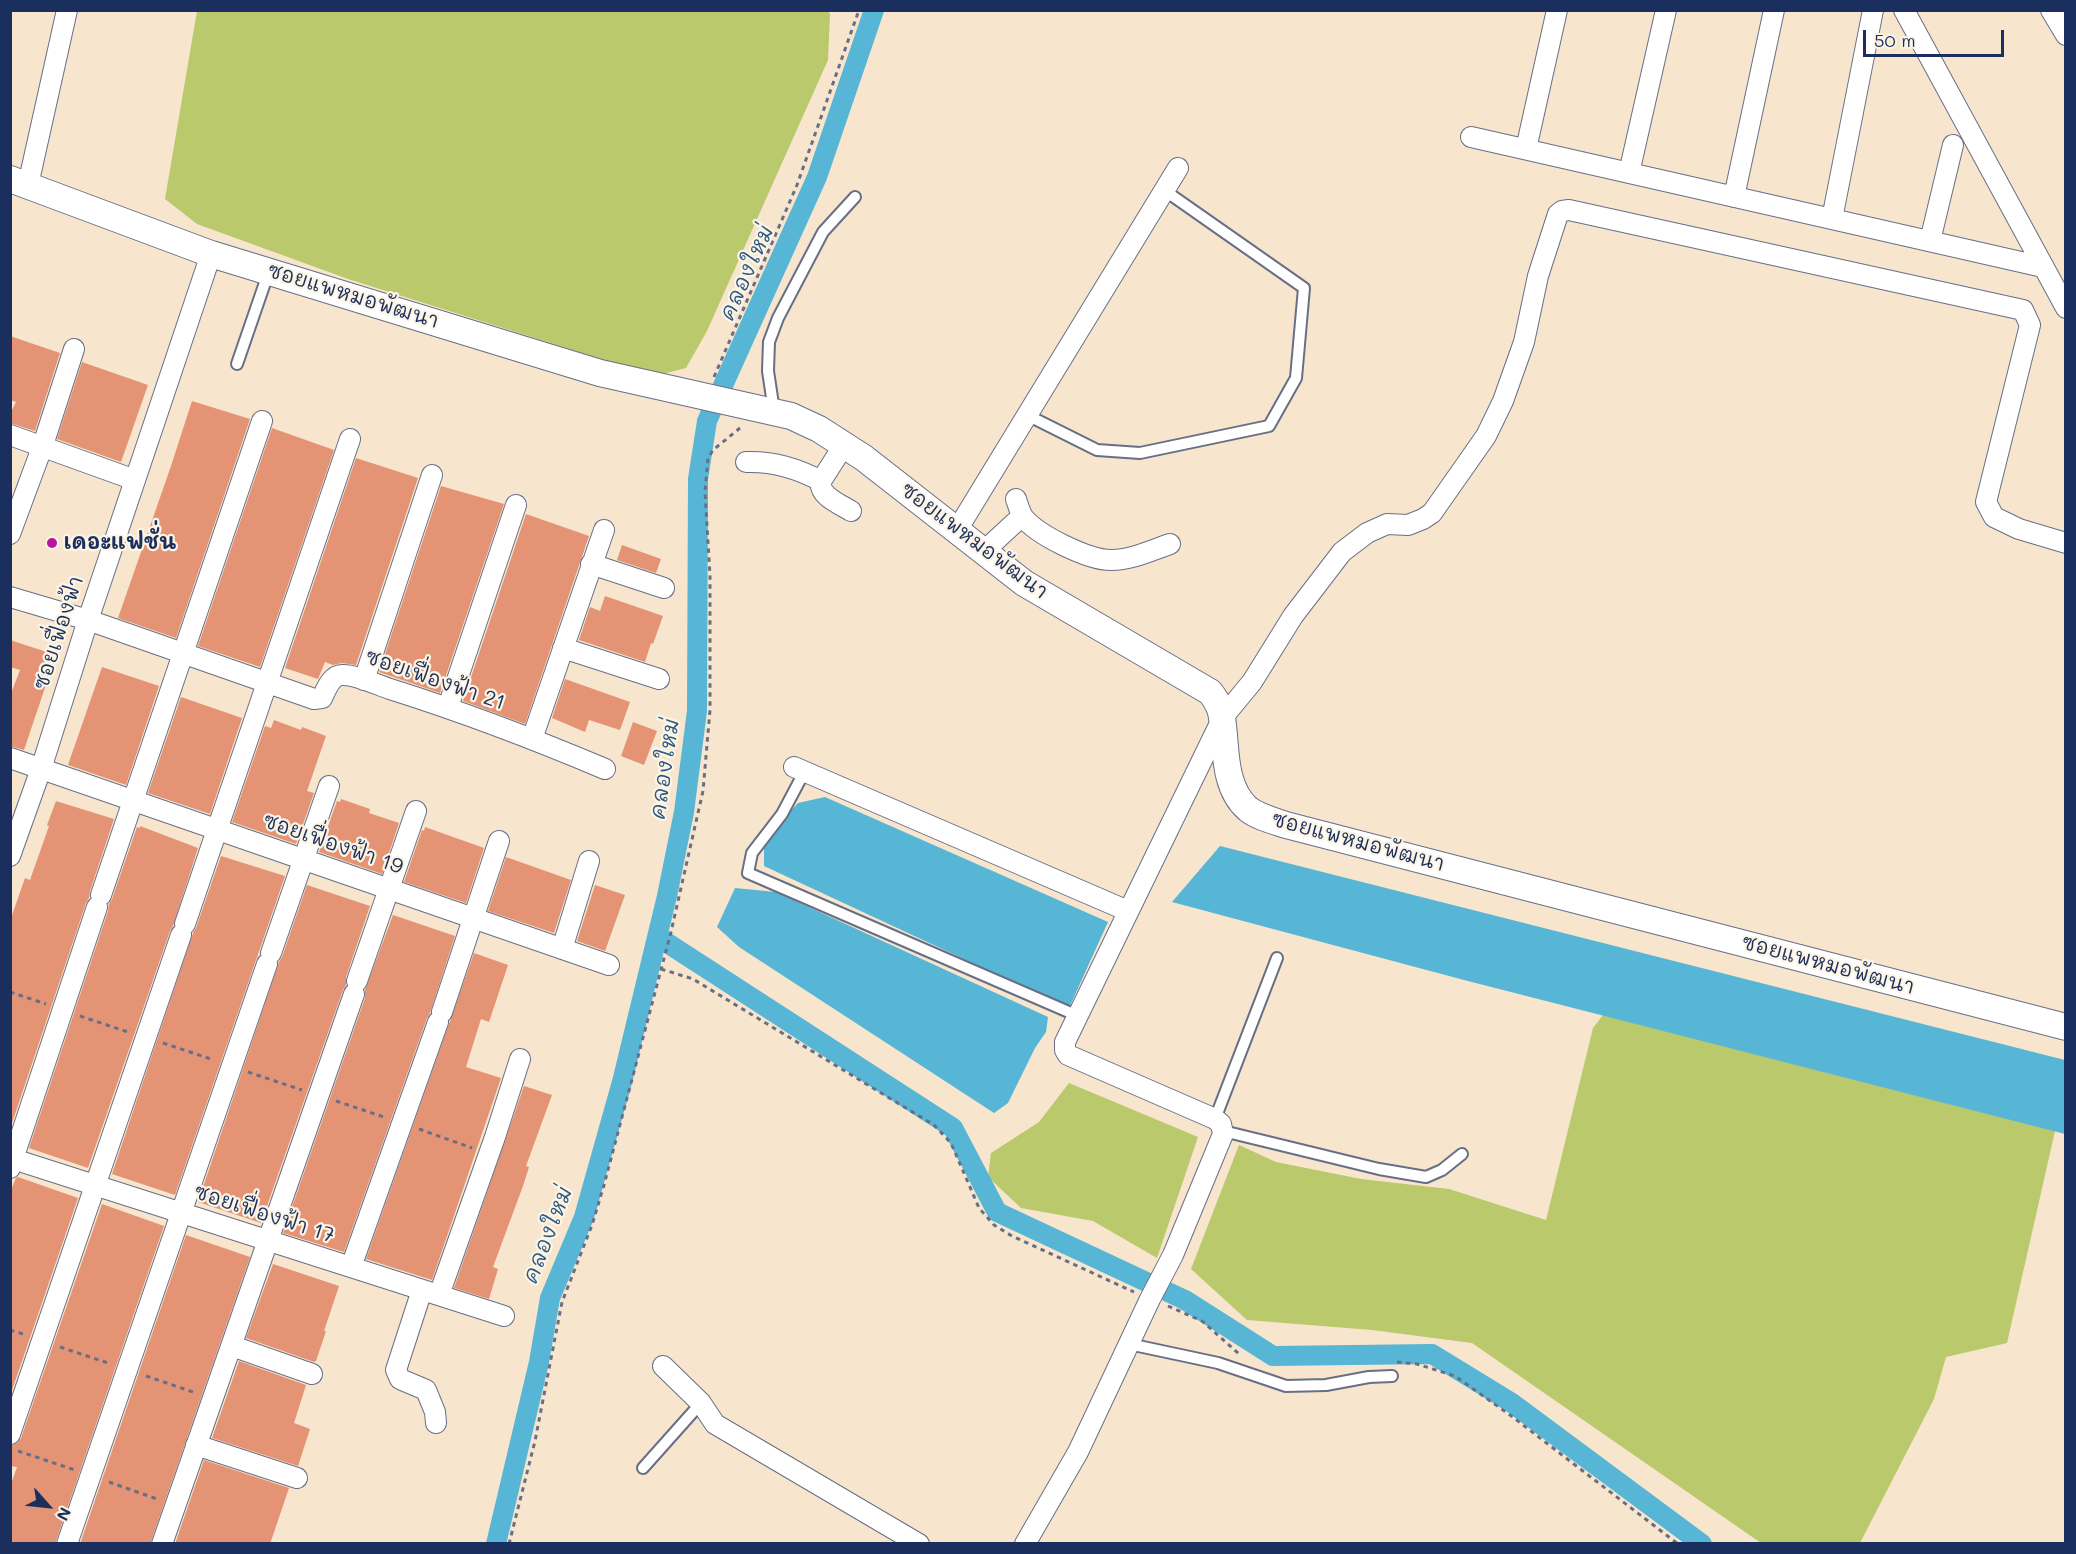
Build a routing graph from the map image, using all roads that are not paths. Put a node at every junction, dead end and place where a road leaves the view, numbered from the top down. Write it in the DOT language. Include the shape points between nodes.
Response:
graph roads {
  1 [pos="67,10"];
  2 [pos="1557,10"];
  3 [pos="1666,10"];
  4 [pos="1774,10"];
  5 [pos="1873,10"];
  6 [pos="1904,10"];
  7 [pos="2051,10"];
  8 [pos="2066,35"];
  9 [pos="1472,137"];
  10 [pos="1953,145"];
  11 [pos="1526,149"];
  12 [pos="1178,168"];
  13 [pos="1629,173"];
  14 [pos="19,182"];
  15 [pos="1164,190"];
  16 [pos="1734,196"];
  17 [pos="855,197"];
  18 [pos="1832,219"];
  19 [pos="1930,241"];
  20 [pos="211,254"];
  21 [pos="2043,267"];
  22 [pos="270,270"];
  23 [pos="2066,308"];
  24 [pos="74,349"];
  25 [pos="237,364"];
  26 [pos="769,411"];
  27 [pos="1027,415"];
  28 [pos="262,422"];
  29 [pos="10,435"];
  30 [pos="350,439"];
  31 [pos="43,445"];
  32 [pos="844,445"];
  33 [pos="746,462"];
  34 [pos="432,475"];
  35 [pos="135,480"];
  36 [pos="821,481"];
  37 [pos="516,505"];
  38 [pos="851,511"];
  39 [pos="604,530"];
  40 [pos="957,530"];
  41 [pos="10,534"];
  42 [pos="2066,543"];
  43 [pos="1170,544"];
  44 [pos="986,554"];
  45 [pos="591,564"];
  46 [pos="663,588"];
  47 [pos="10,597"];
  48 [pos="88,620"];
  49 [pos="563,648"];
  50 [pos="183,654"];
  51 [pos="659,679"];
  52 [pos="364,680"];
  53 [pos="267,683"];
  54 [pos="448,707"];
  55 [pos="1223,717"];
  56 [pos="532,739"];
  57 [pos="10,758"];
  58 [pos="41,769"];
  59 [pos="605,769"];
  60 [pos="800,770"];
  61 [pos="329,786"];
  62 [pos="134,801"];
  63 [pos="416,811"];
  64 [pos="217,830"];
  65 [pos="499,841"];
  66 [pos="10,856"];
  67 [pos="304,860"];
  68 [pos="589,861"];
  69 [pos="388,888"];
  70 [pos="1128,911"];
  71 [pos="473,918"];
  72 [pos="562,949"];
  73 [pos="1277,958"];
  74 [pos="609,965"];
  75 [pos="1078,1016"];
  76 [pos="2066,1027"];
  77 [pos="520,1059"];
  78 [pos="1219,1125"];
  79 [pos="1462,1154"];
  80 [pos="12,1162"];
  81 [pos="96,1185"];
  82 [pos="180,1212"];
  83 [pos="267,1240"];
  84 [pos="351,1267"];
  85 [pos="431,1292"];
  86 [pos="504,1316"];
  87 [pos="1129,1344"];
  88 [pos="232,1346"];
  89 [pos="663,1366"];
  90 [pos="312,1374"];
  91 [pos="1392,1376"];
  92 [pos="701,1403"];
  93 [pos="436,1423"];
  94 [pos="10,1434"];
  95 [pos="196,1445"];
  96 [pos="643,1468"];
  97 [pos="297,1478"];
  98 [pos="67,1544"];
  99 [pos="162,1544"];
  100 [pos="919,1544"];
  101 [pos="1025,1544"];
  1 -- 14 [label="street"];
  2 -- 11 [label="street"];
  3 -- 13 [label="street"];
  4 -- 16 [label="street"];
  5 -- 18 [label="street"];
  6 -- 21 [label="street"];
  7 -- 8 [label="street"];
  9 -- 11 [label="street"];
  10 -- 19 [label="street"];
  11 -- 13 [label="street"];
  12 -- 15 [label="street"];
  13 -- 16 [label="street"];
  14 -- 20 [label="street, ซอยแพหมอพัฒนา"];
  15 -- 27 [label="street"];
  15 -- 27 [label="lane" via="1304,288 1296,378 1269,426 1140,453 1096,450"];
  16 -- 18 [label="street"];
  17 -- 26 [label="lane" via="823,232 778,318 769,342"];
  18 -- 19 [label="street"];
  19 -- 21 [label="street"];
  20 -- 22 [label="street, ซอยแพหมอพัฒนา"];
  20 -- 35 [label="street, ซอยเฟื่องฟ้า"];
  21 -- 23 [label="street"];
  22 -- 25 [label="lane"];
  22 -- 26 [label="street, ซอยแพหมอพัฒนา" via="600,373 706,389 734,403"];
  24 -- 31 [label="street"];
  26 -- 32 [label="street, ซอยแพหมอพัฒนา" via="791,416"];
  27 -- 40 [label="street"];
  28 -- 50 [label="street"];
  29 -- 31 [label="street"];
  30 -- 53 [label="street"];
  31 -- 35 [label="street"];
  31 -- 41 [label="street"];
  32 -- 36 [label="street"];
  32 -- 40 [label="street, ซอยแพหมอพัฒนา"];
  33 -- 36 [label="street" via="801,470"];
  34 -- 52 [label="street"];
  35 -- 48 [label="street, ซอยเฟื่องฟ้า"];
  36 -- 38 [label="street" via="823,493"];
  37 -- 54 [label="street"];
  39 -- 45 [label="street"];
  40 -- 44 [label="street, ซอยแพหมอพัฒนา"];
  42 -- 55 [label="street" via="2019,530 1994,517 1986,502 2030,325 2022,310 1562,211 1557,214 1549,238 1524,342 1503,401 1458,478 1423,519 1408,525 1386,524 1342,552 1293,616 1252,682"];
  43 -- 44 [label="street" via="1133,558 1090,556 1037,530 1019,508"];
  44 -- 55 [label="street, ซอยแพหมอพัฒนา" via="1024,583 1210,692"];
  45 -- 46 [label="street"];
  45 -- 49 [label="street"];
  47 -- 48 [label="street, ซอยเฟื่องฟ้า 21"];
  48 -- 50 [label="street, ซอยเฟื่องฟ้า 21"];
  48 -- 58 [label="street, ซอยเฟื่องฟ้า"];
  49 -- 51 [label="street"];
  49 -- 56 [label="street"];
  50 -- 53 [label="street, ซอยเฟื่องฟ้า 21"];
  50 -- 62 [label="street"];
  52 -- 53 [label="street, ซอยเฟื่องฟ้า 21" via="337,676 317,700"];
  52 -- 54 [label="street, ซอยเฟื่องฟ้า 21"];
  53 -- 64 [label="street"];
  54 -- 56 [label="street, ซอยเฟื่องฟ้า 21"];
  55 -- 70 [label="street"];
  55 -- 76 [label="street, ซอยแพหมอพัฒนา" via="1226,766 1233,788 1249,810 1277,822"];
  56 -- 59 [label="street, ซอยเฟื่องฟ้า 21"];
  57 -- 58 [label="street, ซอยเฟื่องฟ้า 19"];
  58 -- 62 [label="street, ซอยเฟื่องฟ้า 19"];
  58 -- 66 [label="street, ซอยเฟื่องฟ้า"];
  60 -- 70 [label="street"];
  60 -- 75 [label="lane" via="800,780 771,830 752,853 748,873"];
  61 -- 67 [label="street"];
  62 -- 64 [label="street, ซอยเฟื่องฟ้า 19"];
  62 -- 80 [label="street"];
  63 -- 69 [label="street"];
  64 -- 67 [label="street, ซอยเฟื่องฟ้า 19"];
  64 -- 81 [label="street"];
  65 -- 71 [label="street"];
  67 -- 69 [label="street, ซอยเฟื่องฟ้า 19"];
  67 -- 82 [label="street"];
  68 -- 72 [label="street"];
  69 -- 71 [label="street, ซอยเฟื่องฟ้า 19"];
  69 -- 83 [label="street"];
  70 -- 75 [label="street"];
  71 -- 72 [label="street, ซอยเฟื่องฟ้า 19"];
  71 -- 84 [label="street"];
  72 -- 74 [label="street, ซอยเฟื่องฟ้า 19"];
  73 -- 78 [label="lane"];
  75 -- 78 [label="street" via="1065,1042 1068,1055"];
  77 -- 85 [label="street" via="495,1137"];
  78 -- 79 [label="lane" via="1379,1169 1426,1177"];
  78 -- 87 [label="street" via="1173,1255"];
  80 -- 81 [label="street, ซอยเฟื่องฟ้า 17"];
  81 -- 82 [label="street, ซอยเฟื่องฟ้า 17"];
  81 -- 94 [label="street"];
  82 -- 83 [label="street, ซอยเฟื่องฟ้า 17"];
  82 -- 98 [label="street"];
  83 -- 84 [label="street, ซอยเฟื่องฟ้า 17"];
  83 -- 88 [label="street"];
  84 -- 85 [label="street, ซอยเฟื่องฟ้า 17"];
  85 -- 86 [label="street, ซอยเฟื่องฟ้า 17"];
  85 -- 93 [label="street" via="396,1370 400,1379 426,1390"];
  87 -- 91 [label="lane" via="1218,1363 1286,1386"];
  87 -- 101 [label="street" via="1078,1452"];
  88 -- 90 [label="street"];
  88 -- 95 [label="street"];
  89 -- 92 [label="street"];
  92 -- 96 [label="lane"];
  92 -- 100 [label="street" via="716,1424"];
  95 -- 97 [label="street"];
  95 -- 99 [label="street"];
}
